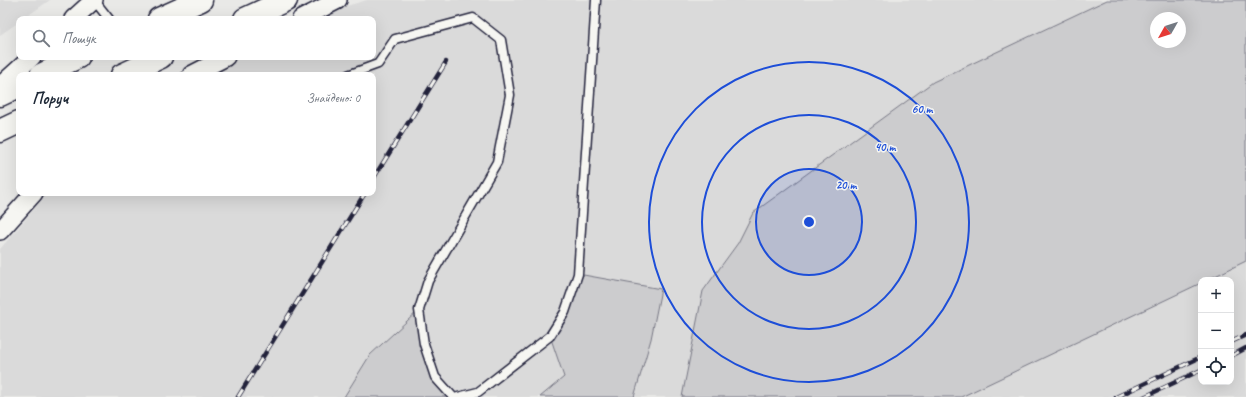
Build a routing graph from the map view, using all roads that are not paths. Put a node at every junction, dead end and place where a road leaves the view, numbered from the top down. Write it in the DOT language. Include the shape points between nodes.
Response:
graph roads {
  1 [pos="94,0"];
  2 [pos="201,0"];
  3 [pos="286,0"];
  4 [pos="338,0"];
  5 [pos="596,0"];
  6 [pos="76,16"];
  7 [pos="107,16"];
  8 [pos="166,16"];
  9 [pos="251,16"];
  10 [pos="307,16"];
  11 [pos="29,60"];
  12 [pos="72,60"];
  13 [pos="155,60"];
  14 [pos="220,60"];
  15 [pos="47,72"];
  16 [pos="129,72"];
  17 [pos="197,72"];
  18 [pos="356,72"];
  19 [pos="0,86"];
  20 [pos="16,87"];
  21 [pos="0,95"];
  22 [pos="16,123"];
  23 [pos="0,131"];
  24 [pos="31,196"];
  25 [pos="0,231"];
  26 [pos="453,397"];
  27 [pos="458,397"];
  1 -- 6 [label="street"];
  1 -- 7 [label="lane"];
  2 -- 8 [label="main road"];
  3 -- 9 [label="main road"];
  4 -- 10 [label="street"];
  5 -- 27 [label="lane" via="578,274 565,312 550,336 478,392"];
  11 -- 19 [label="street"];
  12 -- 15 [label="main road"];
  13 -- 16 [label="main road"];
  14 -- 17 [label="street"];
  18 -- 26 [label="lane" via="378,64 395,39 473,18 501,40 510,95 497,162 428,281 419,310 424,344 435,377"];
  20 -- 21 [label="main road"];
  22 -- 23 [label="main road"];
  24 -- 25 [label="street"];
}
